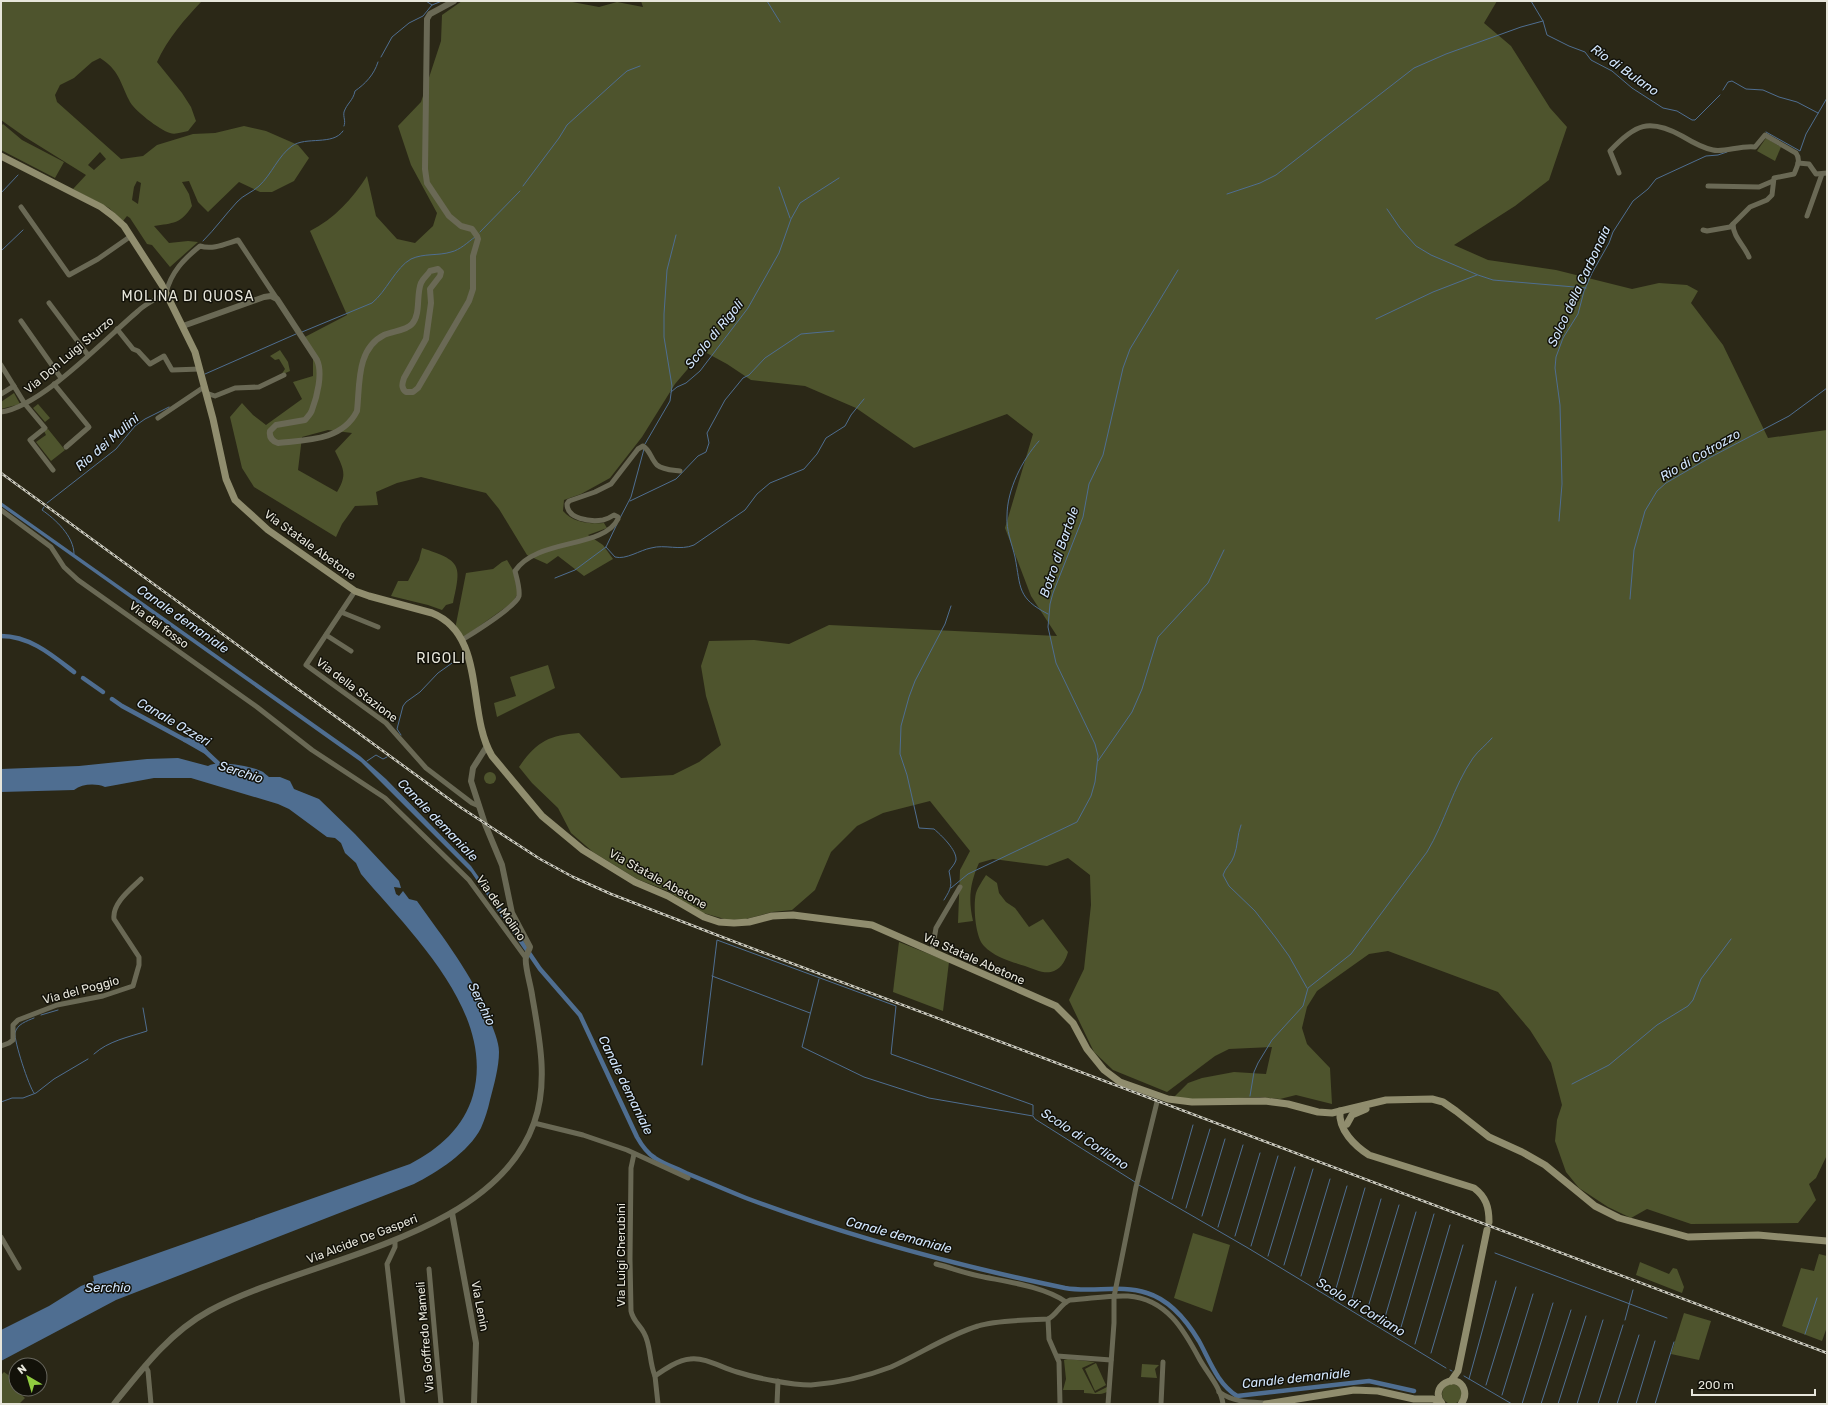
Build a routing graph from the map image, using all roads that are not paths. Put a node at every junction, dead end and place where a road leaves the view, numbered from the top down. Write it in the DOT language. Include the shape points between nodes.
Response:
graph roads {
  1 [pos="454,1"];
  2 [pos="1,156"];
  3 [pos="1798,163"];
  4 [pos="1619,173"];
  5 [pos="1825,174"];
  6 [pos="1773,181"];
  7 [pos="1708,186"];
  8 [pos="21,207"];
  9 [pos="1808,216"];
  10 [pos="1733,224"];
  11 [pos="1703,230"];
  12 [pos="131,236"];
  13 [pos="1749,257"];
  14 [pos="166,293"];
  15 [pos="277,299"];
  16 [pos="49,303"];
  17 [pos="21,321"];
  18 [pos="183,326"];
  19 [pos="117,330"];
  20 [pos="88,355"];
  21 [pos="1,365"];
  22 [pos="200,368"];
  23 [pos="284,375"];
  24 [pos="61,378"];
  25 [pos="54,384"];
  26 [pos="14,386"];
  27 [pos="205,390"];
  28 [pos="1,394"];
  29 [pos="25,404"];
  30 [pos="1,412"];
  31 [pos="158,418"];
  32 [pos="66,447"];
  33 [pos="54,470"];
  34 [pos="680,471"];
  35 [pos="1,510"];
  36 [pos="355,591"];
  37 [pos="341,612"];
  38 [pos="378,627"];
  39 [pos="326,635"];
  40 [pos="462,640"];
  41 [pos="351,651"];
  42 [pos="487,746"];
  43 [pos="312,750"];
  44 [pos="479,806"];
  45 [pos="141,879"];
  46 [pos="960,887"];
  47 [pos="932,952"];
  48 [pos="527,955"];
  49 [pos="1,1046"];
  50 [pos="1157,1102"];
  51 [pos="1377,1102"];
  52 [pos="1340,1111"];
  53 [pos="1320,1112"];
  54 [pos="534,1123"];
  55 [pos="1344,1123"];
  56 [pos="634,1154"];
  57 [pos="688,1178"];
  58 [pos="452,1213"];
  59 [pos="1489,1222"];
  60 [pos="1487,1230"];
  61 [pos="1,1237"];
  62 [pos="396,1240"];
  63 [pos="1827,1241"];
  64 [pos="936,1264"];
  65 [pos="19,1268"];
  66 [pos="429,1269"];
  67 [pos="1115,1294"];
  68 [pos="1066,1302"];
  69 [pos="1048,1319"];
  70 [pos="1057,1356"];
  71 [pos="1111,1360"];
  72 [pos="1163,1362"];
  73 [pos="145,1366"];
  74 [pos="1458,1371"];
  75 [pos="655,1376"];
  76 [pos="778,1381"];
  77 [pos="1451,1381"];
  78 [pos="1460,1384"];
  79 [pos="1439,1390"];
  80 [pos="1219,1392"];
  81 [pos="1424,1399"];
  82 [pos="1230,1402"];
  83 [pos="1464,1402"];
  84 [pos="1278,1403"];
  85 [pos="1442,1403"];
  86 [pos="114,1404"];
  87 [pos="151,1404"];
  88 [pos="403,1404"];
  89 [pos="441,1404"];
  90 [pos="474,1404"];
  91 [pos="658,1404"];
  92 [pos="777,1404"];
  93 [pos="1060,1404"];
  94 [pos="1108,1404"];
  95 [pos="1161,1404"];
  96 [pos="1223,1404"];
  97 [pos="1268,1404"];
  1 -- 15 [label="street" via="430,14 427,19 425,169 427,183 442,207 455,221 472,229 478,239 473,256 473,289 469,301 418,388 413,392 406,392 402,385 426,339 431,303 430,289 440,276 441,272 438,269 430,270 421,282 413,324 383,335 371,345 362,359 357,411 350,422 322,438 274,442 270,437 272,427 305,420 312,412 319,379 317,360"];
  2 -- 12 [label="main road, Via Statale Abetone" via="101,207"];
  3 -- 4 [label="street" via="1796,153 1765,135 1755,147 1740,146 1714,151 1679,134 1654,125 1643,125 1610,151"];
  3 -- 5 [label="street" via="1812,166 1813,173"];
  3 -- 6 [label="street" via="1794,174 1776,177"];
  5 -- 9 [label="street"];
  6 -- 7 [label="street" via="1759,187"];
  6 -- 10 [label="street" via="1770,198 1750,207"];
  8 -- 12 [label="street" via="69,275"];
  10 -- 11 [label="street" via="1730,227"];
  10 -- 13 [label="street" via="1736,237"];
  12 -- 14 [label="main road, Via Statale Abetone"];
  14 -- 15 [label="street" via="179,265 200,246 218,247 238,240"];
  14 -- 18 [label="main road, Via Statale Abetone"];
  14 -- 19 [label="street, Via Don Luigi Sturzo" via="143,307"];
  15 -- 18 [label="street" via="271,296 264,297"];
  16 -- 20 [label="street"];
  17 -- 24 [label="street"];
  18 -- 22 [label="main road, Via Statale Abetone"];
  19 -- 20 [label="street, Via Don Luigi Sturzo"];
  19 -- 22 [label="street" via="150,364 164,356 172,370"];
  20 -- 24 [label="street, Via Don Luigi Sturzo"];
  21 -- 26 [label="street"];
  22 -- 27 [label="main road, Via Statale Abetone"];
  23 -- 27 [label="street" via="253,389 235,388 215,396"];
  24 -- 25 [label="street, Via Don Luigi Sturzo"];
  25 -- 29 [label="street, Via Don Luigi Sturzo"];
  25 -- 32 [label="street" via="89,427"];
  26 -- 28 [label="street"];
  26 -- 29 [label="street"];
  27 -- 31 [label="street"];
  27 -- 36 [label="main road, Via Statale Abetone" via="226,479 234,500 268,530"];
  29 -- 30 [label="street, Via Don Luigi Sturzo"];
  29 -- 33 [label="street" via="45,428 30,440"];
  34 -- 40 [label="street" via="657,465 642,446 611,484 569,501 567,508 571,515 594,521 605,520 614,515 618,516 618,519 611,529 602,534 553,547 532,557 515,571 518,600"];
  35 -- 43 [label="street, Via del fosso" via="51,546 64,567 78,580 257,707"];
  36 -- 37 [label="street, Via della Stazione"];
  36 -- 40 [label="main road, Via Statale Abetone" via="438,616 453,628"];
  37 -- 38 [label="street"];
  37 -- 39 [label="street, Via della Stazione"];
  39 -- 41 [label="street"];
  39 -- 44 [label="street, Via della Stazione" via="306,665 386,723 426,768"];
  40 -- 42 [label="main road, Via Statale Abetone" via="469,657 476,704"];
  42 -- 44 [label="street, Via Alcide De Gasperi" via="471,774"];
  42 -- 47 [label="main road, Via Statale Abetone" via="537,812 583,850 635,882 668,896 699,915 725,923 793,915 864,924"];
  43 -- 48 [label="street, Via del Molino" via="385,798 414,824 469,880"];
  44 -- 48 [label="street, Via Alcide De Gasperi" via="502,865 512,913 529,943"];
  45 -- 49 [label="street, Via del Poggio" via="113,913 114,919 139,957 133,986 103,996 57,1005 18,1020 13,1024 13,1040"];
  46 -- 47 [label="street" via="936,928"];
  47 -- 53 [label="main road, Via Statale Abetone" via="1056,1006 1073,1023 1099,1066 1120,1082 1178,1101 1265,1101"];
  48 -- 54 [label="street, Via Alcide De Gasperi" via="542,1059 542,1080"];
  50 -- 67 [label="street" via="1137,1184"];
  51 -- 52 [label="main road, Via Statale Abetone"];
  51 -- 55 [label="main road" via="1352,1115"];
  51 -- 63 [label="main road, Via Statale Abetone" via="1428,1099 1443,1102 1489,1137 1545,1165 1602,1210 1632,1222 1688,1237 1758,1235"];
  52 -- 53 [label="main road, Via Statale Abetone"];
  52 -- 55 [label="main road"];
  53 -- 55 [label="main road"];
  54 -- 56 [label="street" via="583,1135"];
  54 -- 58 [label="street, Via Alcide De Gasperi" via="519,1154 503,1173 489,1187"];
  55 -- 59 [label="main road" via="1352,1140 1376,1158 1474,1188 1487,1204"];
  56 -- 57 [label="street"];
  56 -- 75 [label="street, Via Luigi Cherubini" via="631,1168 631,1311 633,1319 645,1333"];
  58 -- 62 [label="street, Via Alcide De Gasperi"];
  58 -- 90 [label="street, Via Lenin" via="476,1343"];
  60 -- 74 [label="main road"];
  61 -- 65 [label="street"];
  62 -- 73 [label="street, Via Alcide De Gasperi" via="221,1305 180,1331"];
  62 -- 88 [label="street" via="388,1264"];
  64 -- 68 [label="street" via="1013,1283 1059,1297"];
  66 -- 89 [label="street, Via Goffredo Mameli"];
  67 -- 68 [label="street"];
  67 -- 71 [label="street"];
  67 -- 80 [label="street" via="1148,1300 1167,1311 1186,1334"];
  68 -- 69 [label="street"];
  69 -- 70 [label="street" via="1049,1339"];
  69 -- 76 [label="street" via="978,1326 892,1366 844,1381 802,1385"];
  70 -- 71 [label="street"];
  70 -- 93 [label="street" via="1060,1368"];
  71 -- 94 [label="street"];
  72 -- 95 [label="street"];
  73 -- 86 [label="street, Via Alcide De Gasperi"];
  73 -- 87 [label="street" via="148,1371"];
  74 -- 77 [label="main road"];
  74 -- 78 [label="main road"];
  75 -- 76 [label="street" via="680,1362 694,1359 707,1361 738,1373"];
  75 -- 91 [label="street, Via Luigi Cherubini"];
  76 -- 92 [label="street"];
  77 -- 78 [label="main road"];
  77 -- 79 [label="main road"];
  78 -- 83 [label="main road" via="1465,1392"];
  79 -- 81 [label="main road"];
  79 -- 85 [label="main road"];
  80 -- 82 [label="street"];
  80 -- 96 [label="street"];
  81 -- 84 [label="main road" via="1378,1391 1354,1390"];
  81 -- 85 [label="main road"];
  82 -- 97 [label="street"];
  84 -- 97 [label="main road"];
}
